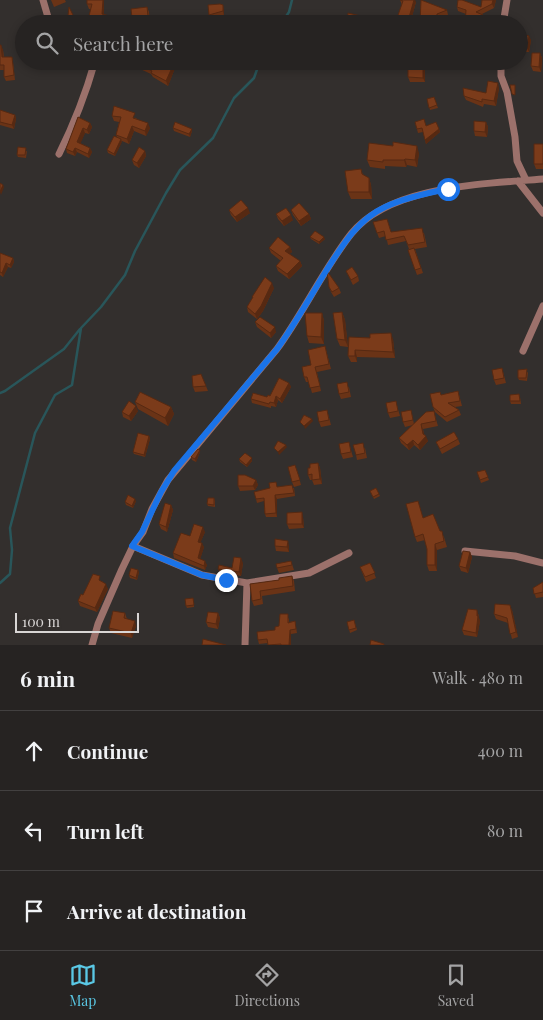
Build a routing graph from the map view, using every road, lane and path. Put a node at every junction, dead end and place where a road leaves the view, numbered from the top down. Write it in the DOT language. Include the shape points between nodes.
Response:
graph roads {
  1 [pos="42,0"];
  2 [pos="506,0"];
  3 [pos="47,15"];
  4 [pos="504,15"];
  5 [pos="92,70"];
  6 [pos="501,70"];
  7 [pos="59,154"];
  8 [pos="543,179"];
  9 [pos="522,181"];
  10 [pos="543,213"];
  11 [pos="543,306"];
  12 [pos="524,351"];
  13 [pos="132,546"];
  14 [pos="466,551"];
  15 [pos="349,553"];
  16 [pos="543,564"];
  17 [pos="247,583"];
  18 [pos="92,645"];
  19 [pos="245,645"];
  1 -- 3 [label="street"];
  2 -- 4 [label="street"];
  5 -- 7 [label="street" via="84,98"];
  6 -- 9 [label="street"];
  8 -- 9 [label="street"];
  9 -- 10 [label="street"];
  9 -- 13 [label="street" via="425,194 385,207 368,217 344,243 277,349 174,471"];
  11 -- 12 [label="street"];
  13 -- 17 [label="street" via="202,575"];
  13 -- 18 [label="street"];
  14 -- 16 [label="street" via="515,556"];
  15 -- 17 [label="street" via="309,573"];
  17 -- 19 [label="street"];
}
